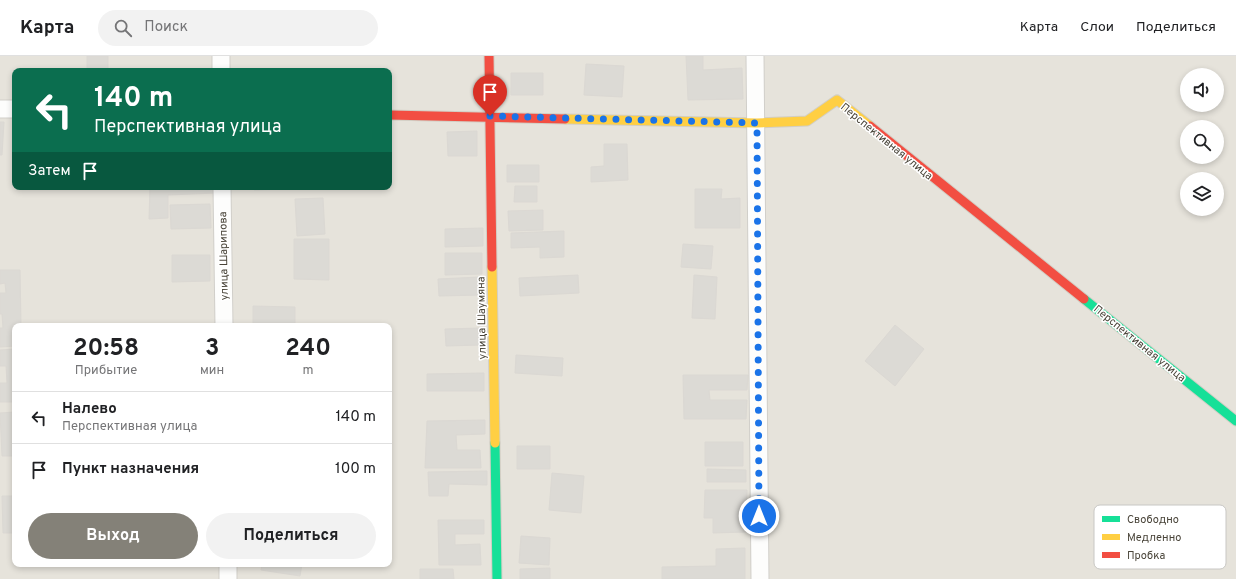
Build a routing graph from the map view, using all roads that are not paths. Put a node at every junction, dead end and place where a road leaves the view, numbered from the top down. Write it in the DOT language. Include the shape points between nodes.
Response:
graph roads {
  1 [pos="221,56"];
  2 [pos="489,56"];
  3 [pos="755,56"];
  4 [pos="221,68"];
  5 [pos="0,109"];
  6 [pos="12,109"];
  7 [pos="392,114"];
  8 [pos="490,116"];
  9 [pos="757,123"];
  10 [pos="222,190"];
  11 [pos="224,323"];
  12 [pos="1236,421"];
  13 [pos="228,567"];
  14 [pos="228,579"];
  15 [pos="497,579"];
  16 [pos="760,579"];
  1 -- 4 [label="street"];
  2 -- 8 [label="street, улица Шаумяна"];
  3 -- 9 [label="street"];
  5 -- 6 [label="street"];
  7 -- 8 [label="street, Перспективная улица"];
  8 -- 9 [label="street, Перспективная улица"];
  8 -- 15 [label="street, улица Шаумяна"];
  9 -- 12 [label="street, Перспективная улица" via="807,121 837,100"];
  9 -- 16 [label="street"];
  10 -- 11 [label="street, улица Шарипова"];
  13 -- 14 [label="street"];
}
